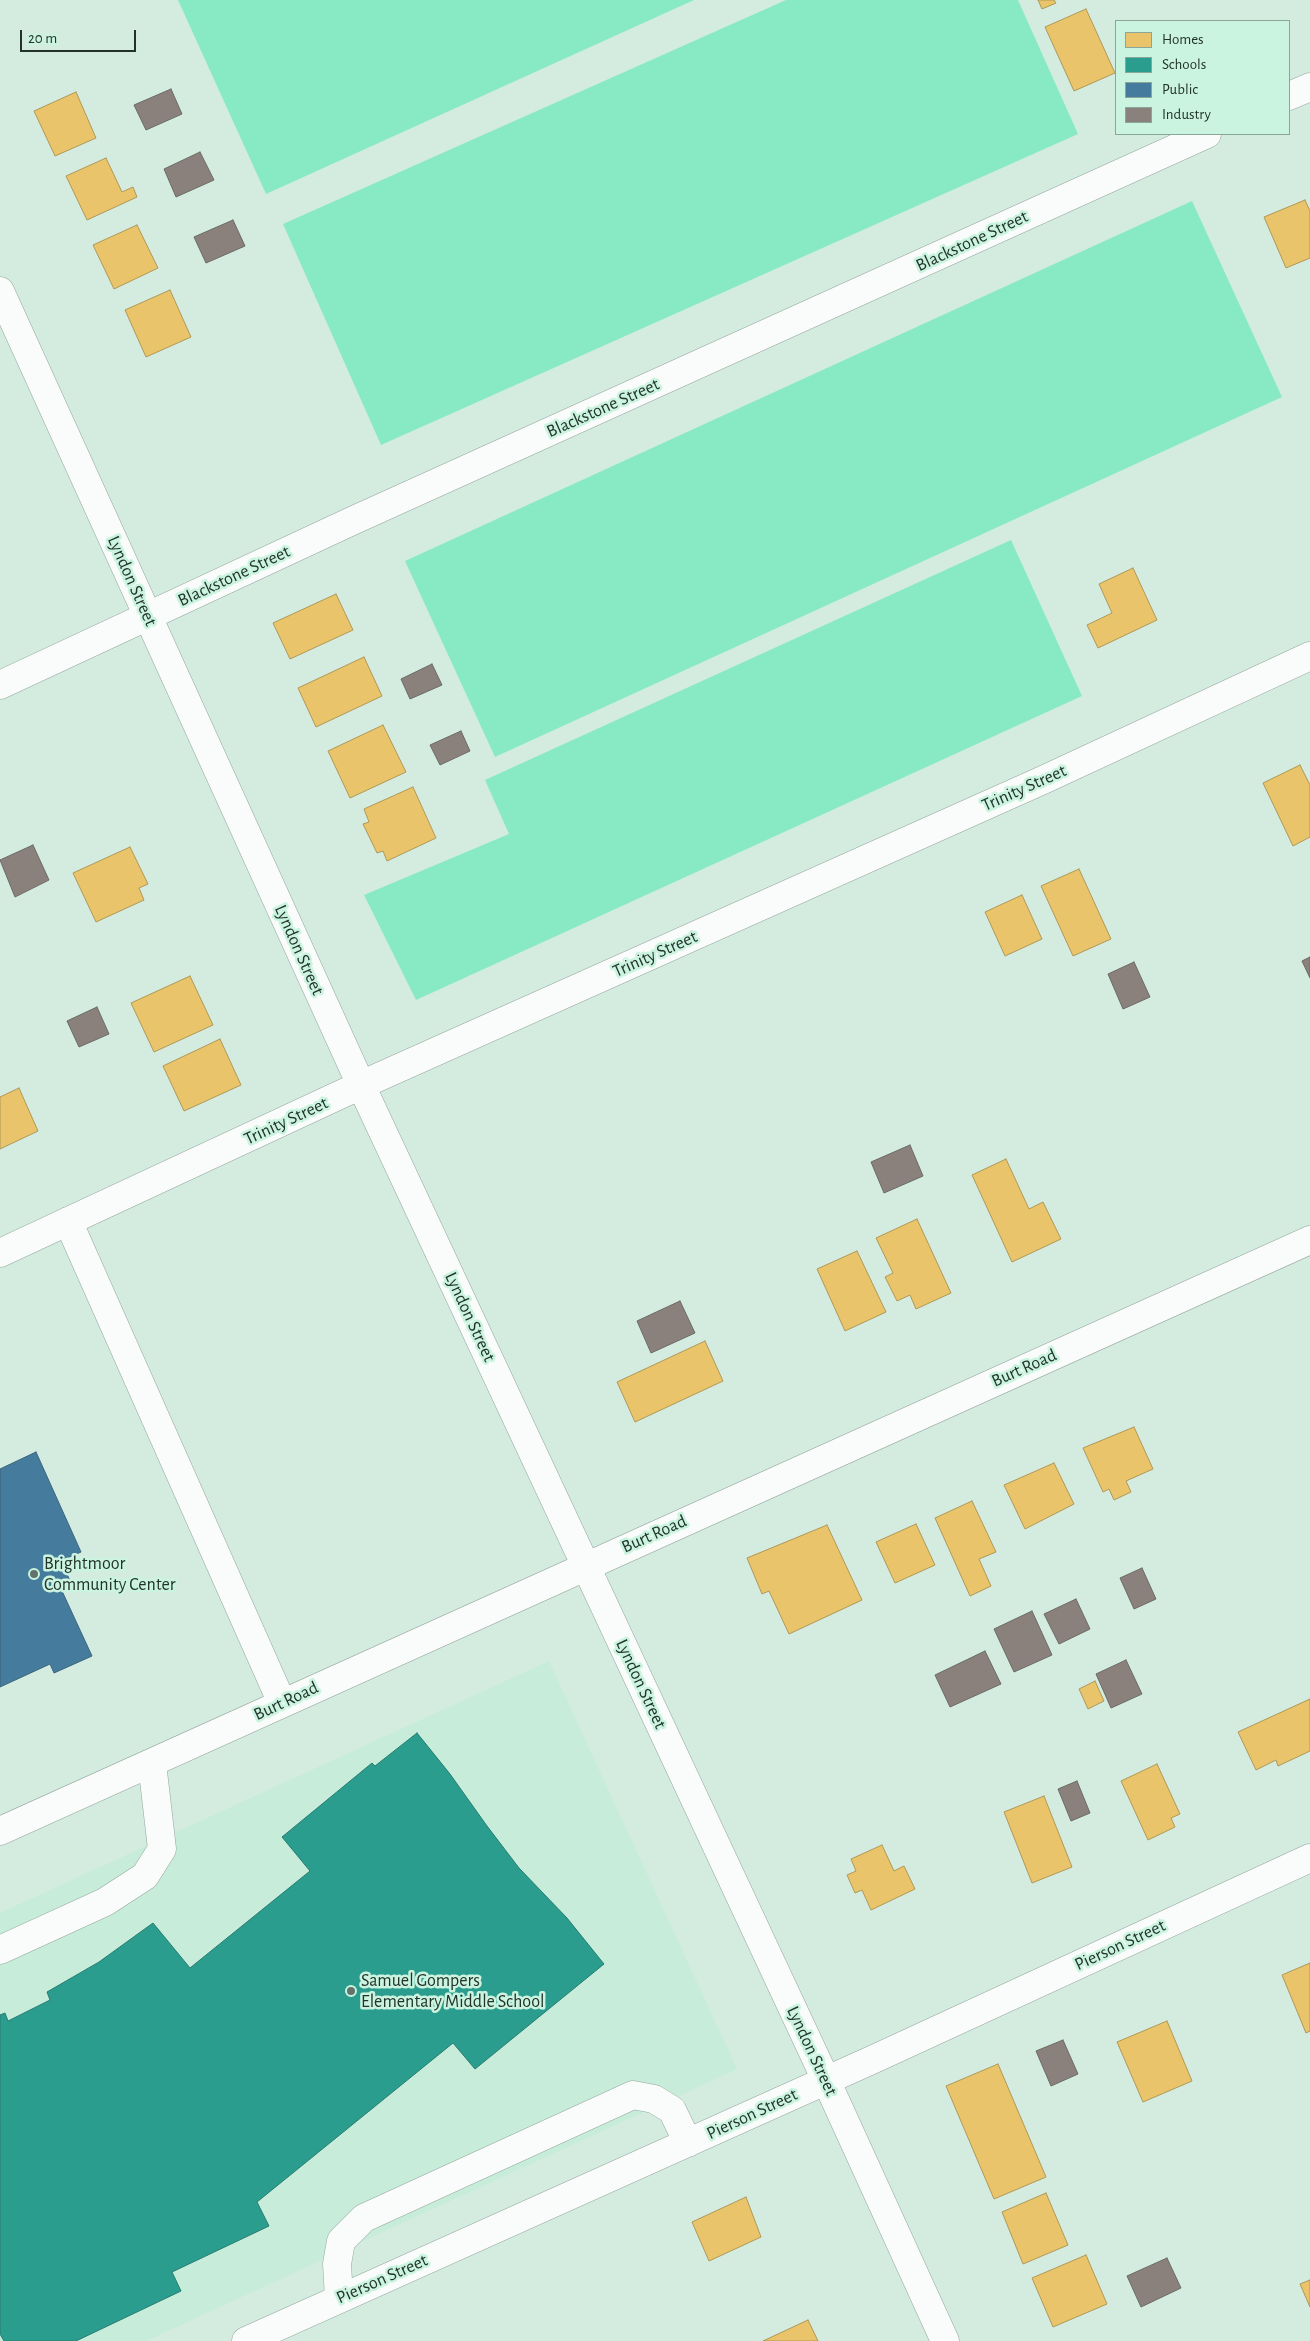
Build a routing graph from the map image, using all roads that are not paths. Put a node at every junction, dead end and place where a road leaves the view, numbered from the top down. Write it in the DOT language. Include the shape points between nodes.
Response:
graph roads {
  1 [pos="1310,87"];
  2 [pos="1290,96"];
  3 [pos="1205,135"];
  4 [pos="0,291"];
  5 [pos="147,616"];
  6 [pos="1310,656"];
  7 [pos="0,685"];
  8 [pos="360,1085"];
  9 [pos="68,1221"];
  10 [pos="1310,1240"];
  11 [pos="0,1253"];
  12 [pos="586,1565"];
  13 [pos="282,1703"];
  14 [pos="152,1763"];
  15 [pos="0,1830"];
  16 [pos="1310,1858"];
  17 [pos="0,1950"];
  18 [pos="826,2080"];
  19 [pos="688,2143"];
  20 [pos="339,2298"];
  21 [pos="246,2341"];
  22 [pos="945,2341"];
  1 -- 2 [label="street"];
  3 -- 5 [label="street, Blackstone Street"];
  4 -- 5 [label="street, Lyndon Street"];
  5 -- 7 [label="street, Blackstone Street"];
  5 -- 8 [label="street, Lyndon Street"];
  6 -- 8 [label="street, Trinity Street" via="1043,780"];
  8 -- 9 [label="street, Trinity Street"];
  8 -- 12 [label="street, Lyndon Street"];
  9 -- 11 [label="street, Trinity Street"];
  9 -- 13 [label="street"];
  10 -- 12 [label="street, Burt Road"];
  12 -- 13 [label="street, Burt Road"];
  12 -- 18 [label="street, Lyndon Street"];
  13 -- 14 [label="street, Burt Road"];
  14 -- 15 [label="street, Burt Road"];
  14 -- 17 [label="street" via="162,1849 145,1876 105,1902"];
  16 -- 18 [label="street, Pierson Street"];
  18 -- 19 [label="street, Pierson Street"];
  18 -- 22 [label="street, Lyndon Street"];
  19 -- 20 [label="street, Pierson Street"];
  19 -- 20 [label="street" via="672,2110 654,2099 633,2095 364,2218 341,2241 337,2264"];
  20 -- 21 [label="street, Pierson Street"];
}
